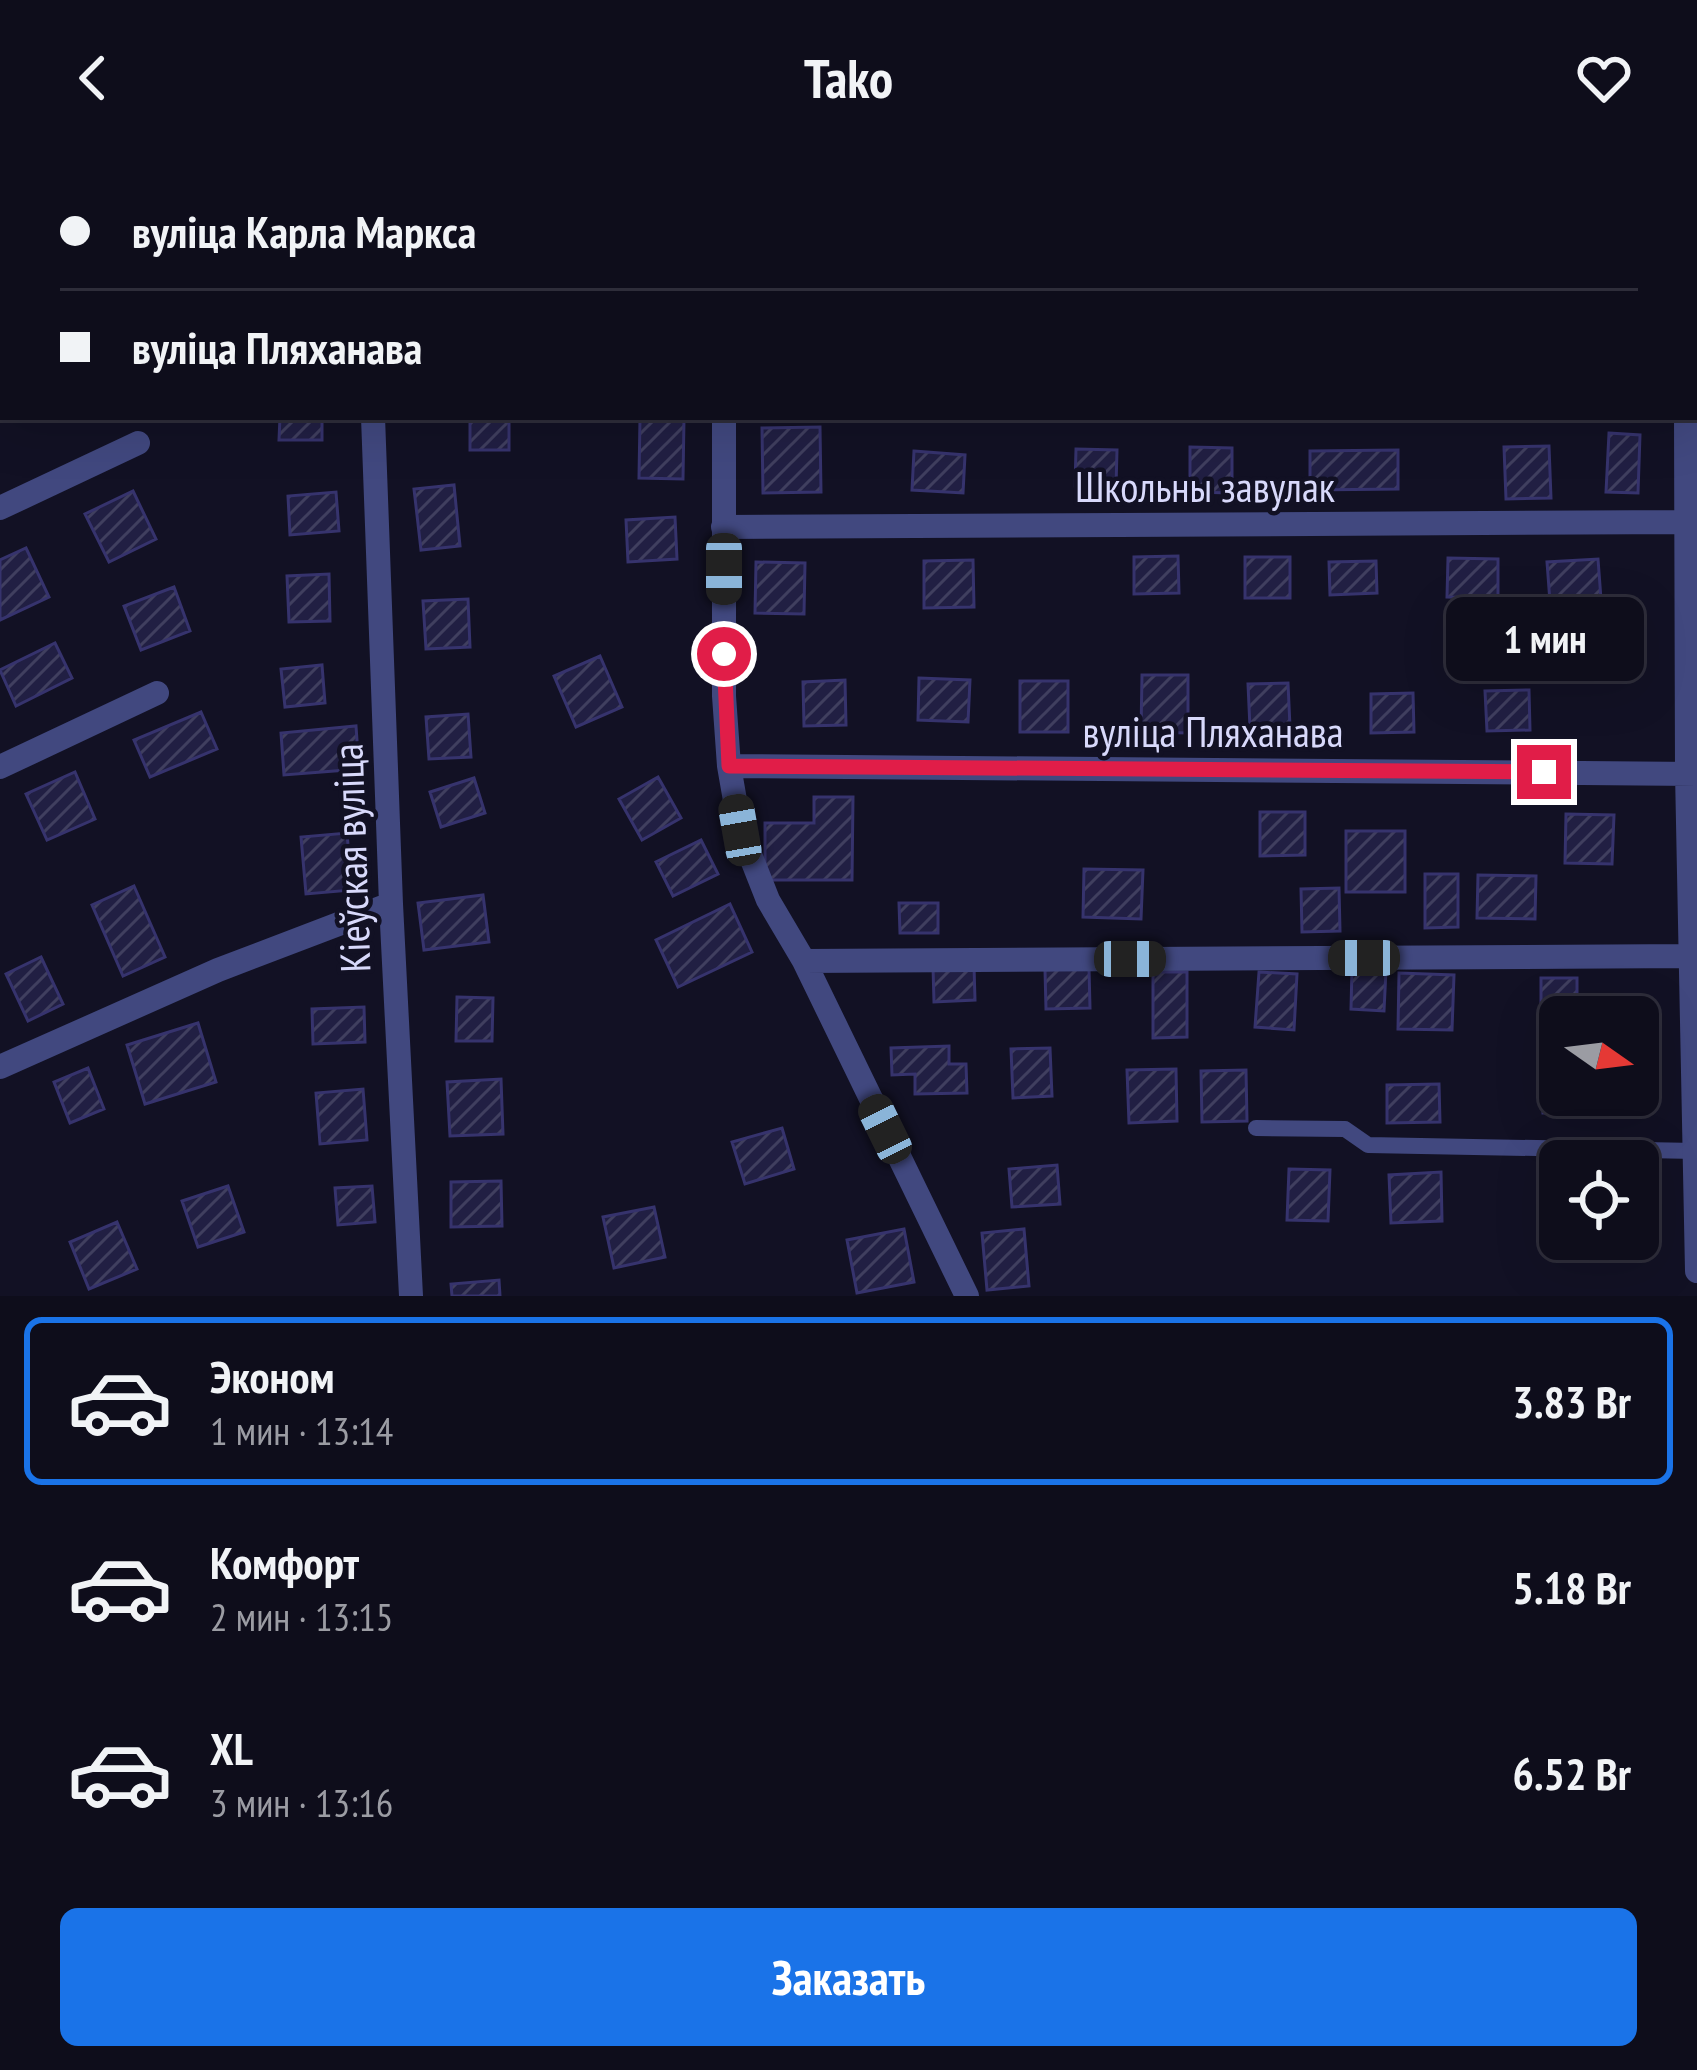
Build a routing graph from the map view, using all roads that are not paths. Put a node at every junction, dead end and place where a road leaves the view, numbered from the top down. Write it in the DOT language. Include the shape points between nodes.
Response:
graph roads {
  1 [pos="373,420"];
  2 [pos="724,420"];
  3 [pos="1687,420"];
  4 [pos="138,443"];
  5 [pos="0,508"];
  6 [pos="1687,522"];
  7 [pos="723,527"];
  8 [pos="157,693"];
  9 [pos="0,766"];
  10 [pos="729,766"];
  11 [pos="1692,773"];
  12 [pos="391,904"];
  13 [pos="1690,956"];
  14 [pos="804,961"];
  15 [pos="0,1067"];
  16 [pos="1256,1128"];
  17 [pos="1696,1151"];
  18 [pos="1697,1271"];
  19 [pos="411,1296"];
  20 [pos="967,1296"];
  1 -- 12 [label="street, Кіеўская вуліца"];
  2 -- 7 [label="street"];
  3 -- 6 [label="street"];
  4 -- 5 [label="street"];
  6 -- 7 [label="street, Школьны завулак"];
  6 -- 11 [label="street"];
  7 -- 10 [label="street"];
  8 -- 9 [label="street"];
  10 -- 11 [label="street, вуліца Пляханава"];
  10 -- 14 [label="street" via="747,847"];
  11 -- 13 [label="street"];
  12 -- 15 [label="street"];
  12 -- 19 [label="street, Кіеўская вуліца"];
  13 -- 14 [label="street"];
  13 -- 17 [label="street"];
  14 -- 20 [label="street"];
  16 -- 17 [label="lane" via="1346,1130 1369,1145"];
  17 -- 18 [label="street"];
}
